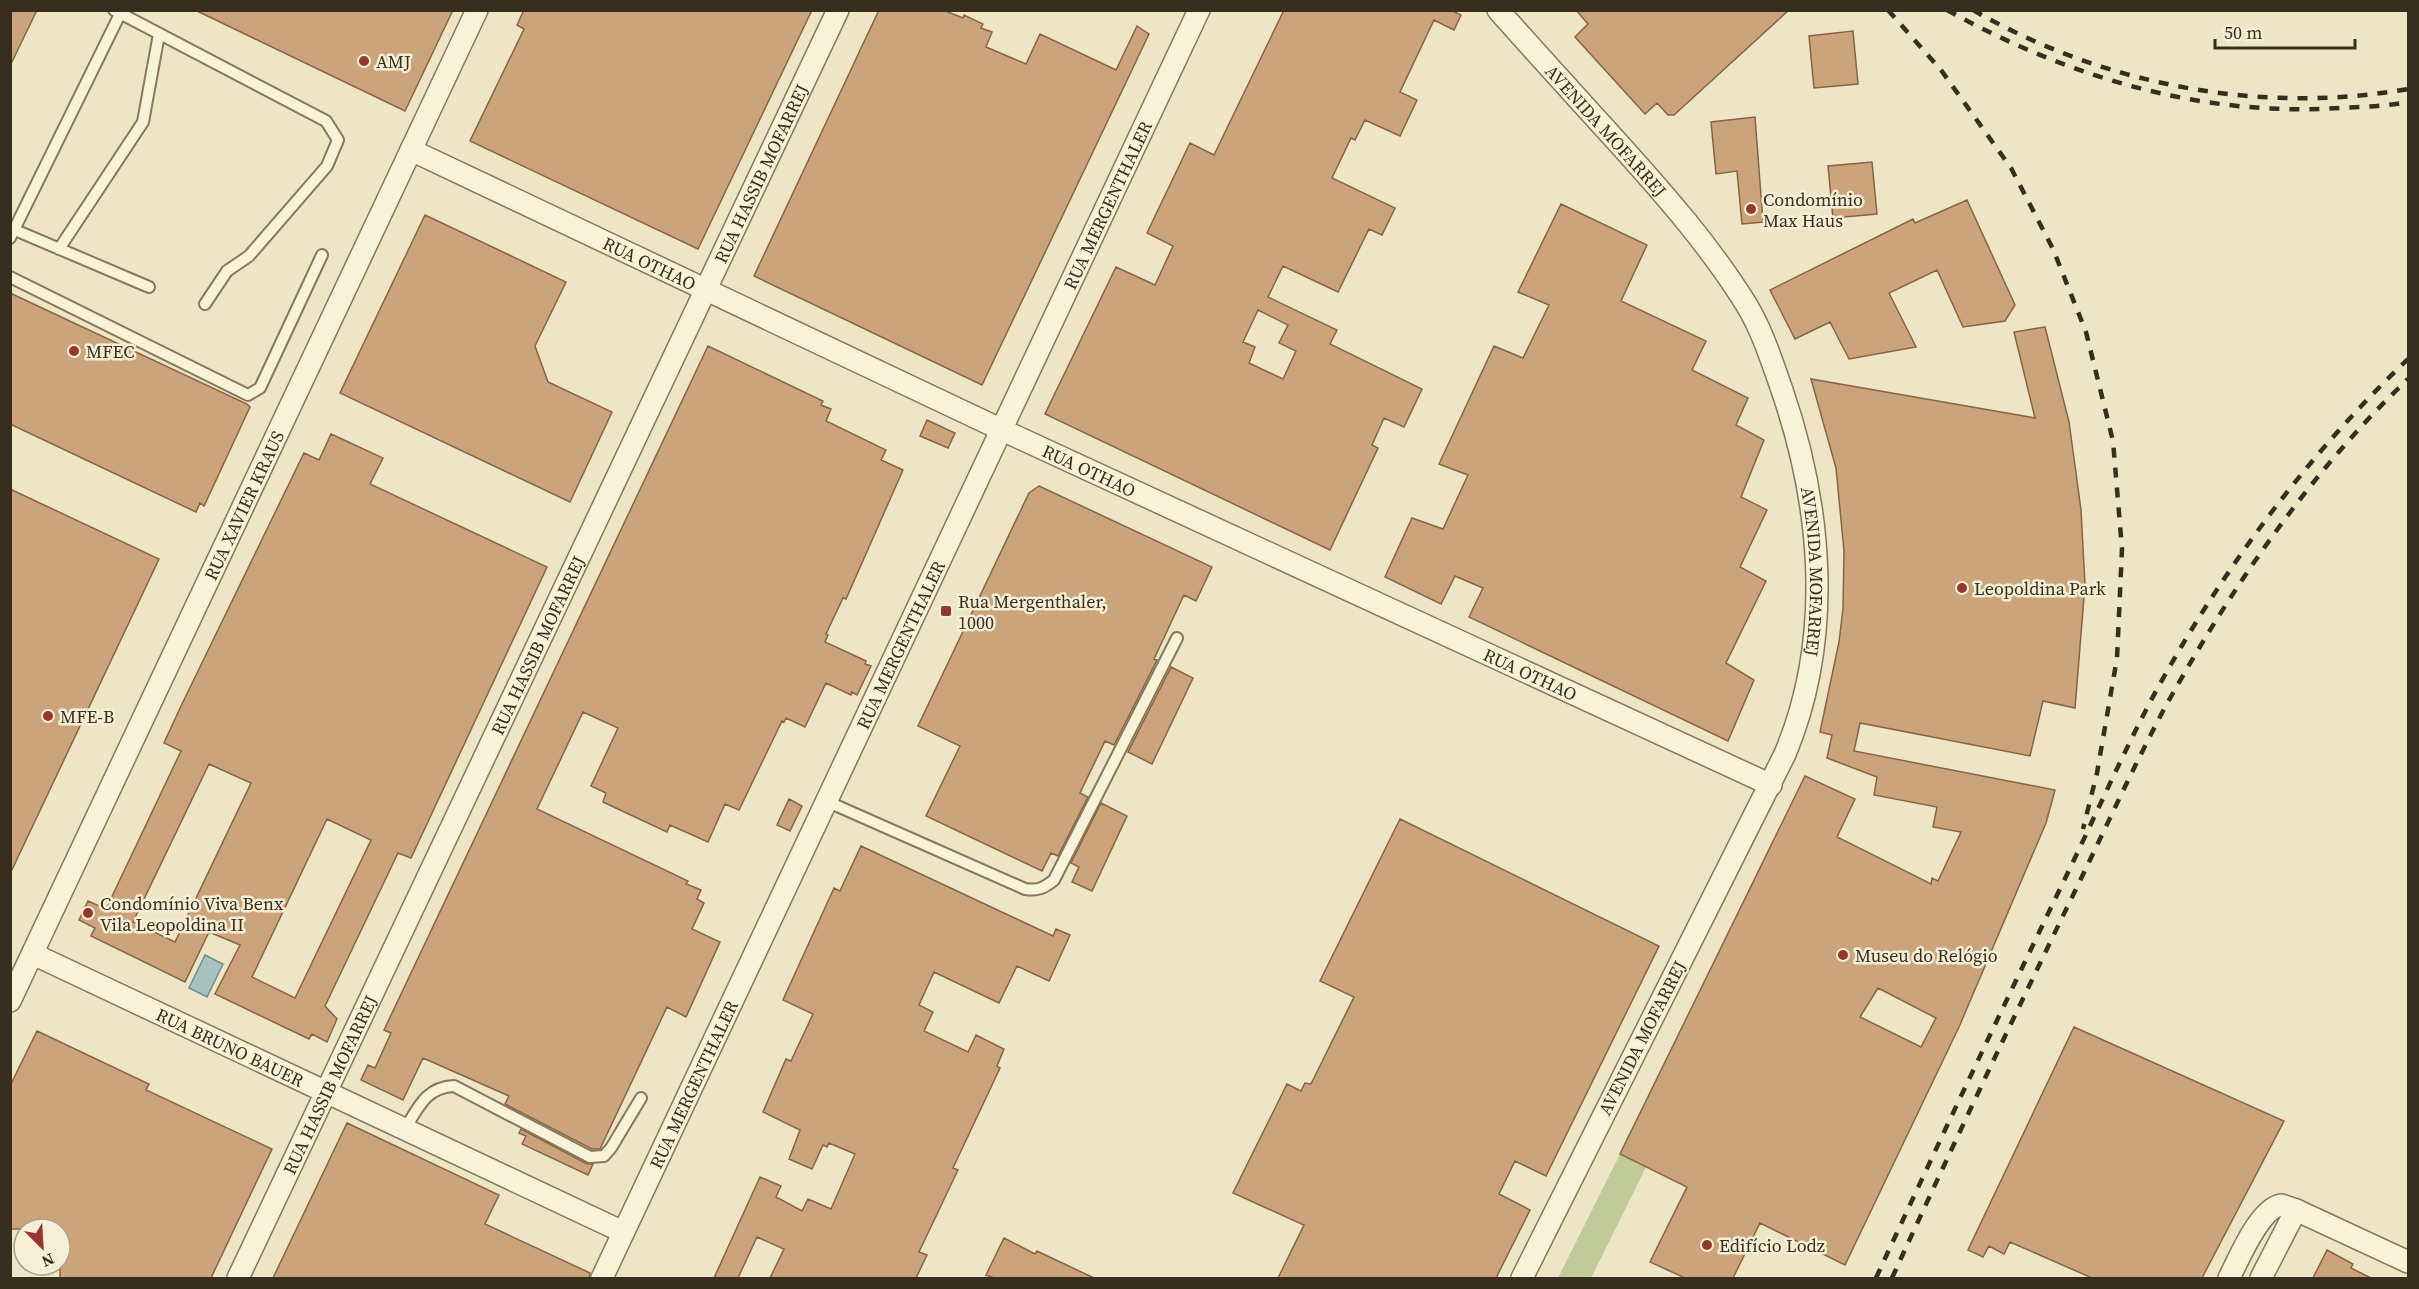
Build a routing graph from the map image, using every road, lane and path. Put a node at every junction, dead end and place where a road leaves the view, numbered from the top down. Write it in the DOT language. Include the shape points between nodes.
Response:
graph roads {
  1 [pos="477,10"];
  2 [pos="838,10"];
  3 [pos="1199,10"];
  4 [pos="1498,10"];
  5 [pos="119,12"];
  6 [pos="159,34"];
  7 [pos="411,150"];
  8 [pos="13,234"];
  9 [pos="59,249"];
  10 [pos="322,255"];
  11 [pos="10,277"];
  12 [pos="149,287"];
  13 [pos="707,289"];
  14 [pos="205,304"];
  15 [pos="1000,429"];
  16 [pos="1177,638"];
  17 [pos="1771,785"];
  18 [pos="826,801"];
  19 [pos="33,954"];
  20 [pos="10,1001"];
  21 [pos="325,1092"];
  22 [pos="641,1098"];
  23 [pos="405,1129"];
  24 [pos="2296,1210"];
  25 [pos="623,1232"];
  26 [pos="2409,1262"];
  27 [pos="238,1278"];
  28 [pos="602,1278"];
  29 [pos="1522,1278"];
  30 [pos="2229,1278"];
  31 [pos="2261,1278"];
  1 -- 7 [label="street, RUA XAVIER KRAUS"];
  2 -- 13 [label="street, RUA HASSIB MOFARREJ"];
  3 -- 15 [label="street, RUA MERGENTHALER"];
  4 -- 17 [label="street, AVENIDA MOFARREJ" via="1683,214 1747,305 1764,337 1798,434 1816,543 1819,596 1813,654 1798,723"];
  5 -- 6 [label="lane"];
  5 -- 8 [label="lane"];
  6 -- 9 [label="lane" via="143,122"];
  6 -- 14 [label="lane" via="326,121 338,140 327,166 249,256 227,271"];
  7 -- 13 [label="street, RUA OTHAO"];
  7 -- 19 [label="street, RUA XAVIER KRAUS"];
  8 -- 9 [label="lane"];
  9 -- 12 [label="lane"];
  10 -- 11 [label="lane" via="260,388 248,395"];
  13 -- 15 [label="street, RUA OTHAO"];
  13 -- 21 [label="street, RUA HASSIB MOFARREJ"];
  15 -- 17 [label="street, RUA OTHAO"];
  15 -- 18 [label="street, RUA MERGENTHALER"];
  16 -- 18 [label="lane" via="1054,880 1037,891"];
  17 -- 29 [label="street, AVENIDA MOFARREJ"];
  18 -- 25 [label="street, RUA MERGENTHALER"];
  19 -- 20 [label="street, RUA XAVIER KRAUS"];
  19 -- 21 [label="street, RUA BRUNO BAUER"];
  21 -- 23 [label="street, RUA BRUNO BAUER"];
  21 -- 27 [label="street, RUA HASSIB MOFARREJ"];
  22 -- 23 [label="lane" via="604,1156 590,1157 454,1086 425,1096"];
  23 -- 25 [label="street, RUA BRUNO BAUER"];
  24 -- 26 [label="street"];
  24 -- 30 [label="street" via="2281,1205 2269,1211"];
  24 -- 31 [label="street"];
  25 -- 28 [label="street, RUA MERGENTHALER"];
}
